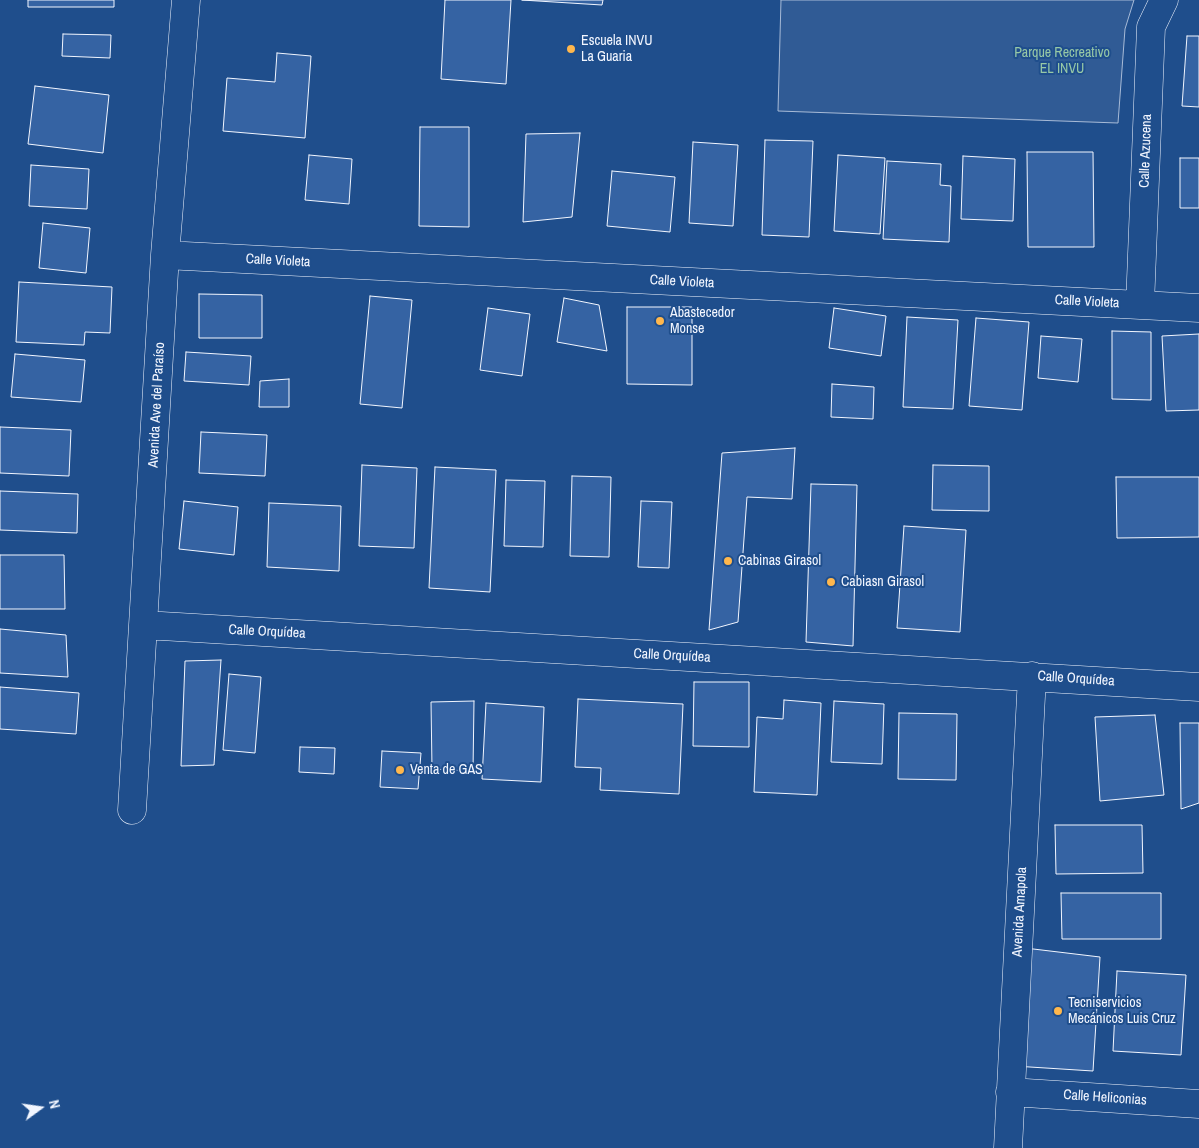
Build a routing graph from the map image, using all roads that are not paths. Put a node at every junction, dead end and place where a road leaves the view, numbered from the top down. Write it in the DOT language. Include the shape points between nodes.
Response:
graph roads {
  1 [pos="186,0"];
  2 [pos="1164,0"];
  3 [pos="165,256"];
  4 [pos="1140,305"];
  5 [pos="1199,308"];
  6 [pos="144,625"];
  7 [pos="1032,676"];
  8 [pos="1199,687"];
  9 [pos="132,810"];
  10 [pos="1010,1092"];
  11 [pos="1199,1104"];
  12 [pos="1008,1148"];
  1 -- 3 [label="street, Avenida Ave del Paraíso"];
  2 -- 4 [label="street, Calle Azucena" via="1151,27"];
  3 -- 4 [label="street, Calle Violeta"];
  3 -- 6 [label="street, Avenida Ave del Paraíso"];
  4 -- 5 [label="street, Calle Violeta"];
  6 -- 7 [label="street, Calle Orquídea"];
  6 -- 9 [label="street, Avenida Ave del Paraíso"];
  7 -- 8 [label="street, Calle Orquídea"];
  7 -- 10 [label="street, Avenida Amapola"];
  10 -- 11 [label="street, Calle Heliconias"];
  10 -- 12 [label="street, Avenida Amapola"];
}
